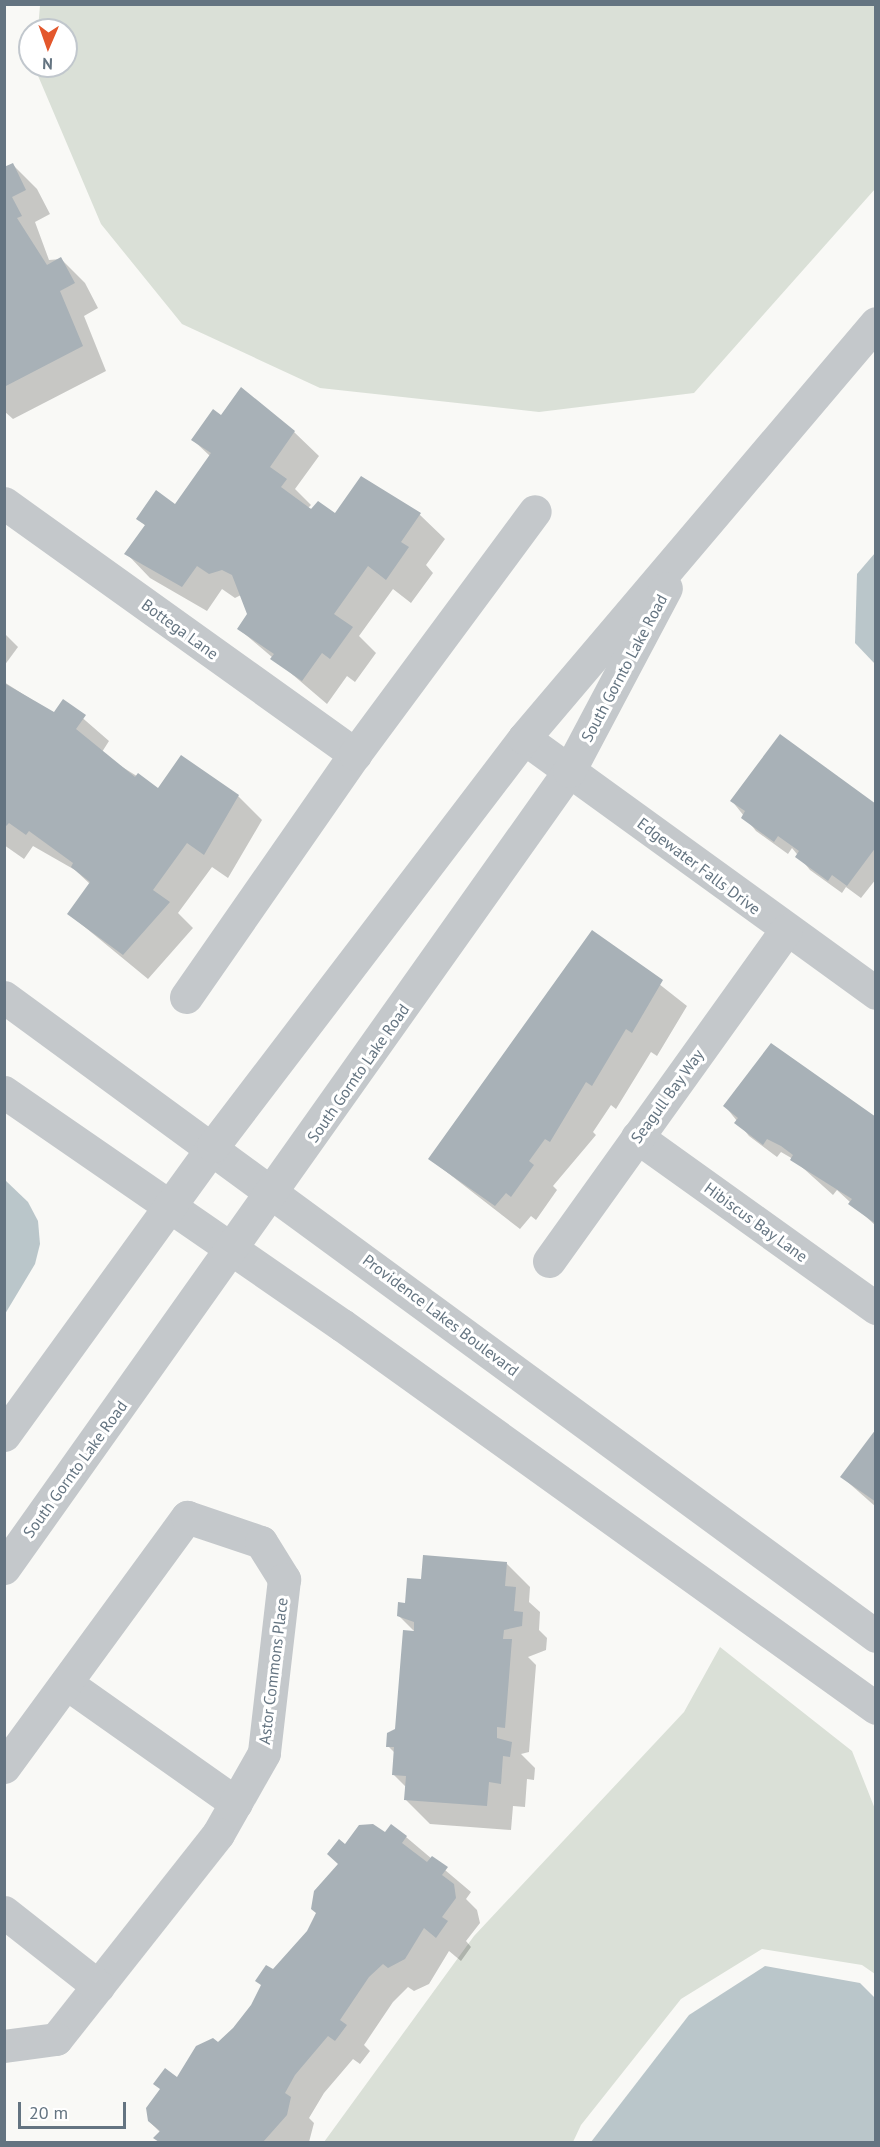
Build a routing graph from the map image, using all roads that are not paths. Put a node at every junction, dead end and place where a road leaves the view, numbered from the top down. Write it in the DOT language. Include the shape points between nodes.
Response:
graph roads {
  1 [pos="876,323"];
  2 [pos="4,503"];
  3 [pos="535,511"];
  4 [pos="680,560"];
  5 [pos="524,738"];
  6 [pos="355,754"];
  7 [pos="569,771"];
  8 [pos="786,930"];
  9 [pos="876,993"];
  10 [pos="4,997"];
  11 [pos="186,997"];
  12 [pos="4,1092"];
  13 [pos="638,1137"];
  14 [pos="213,1146"];
  15 [pos="274,1191"];
  16 [pos="167,1209"];
  17 [pos="232,1251"];
  18 [pos="549,1261"];
  19 [pos="876,1308"];
  20 [pos="4,1435"];
  21 [pos="4,1568"];
  22 [pos="876,1636"];
  23 [pos="66,1683"];
  24 [pos="876,1708"];
  25 [pos="4,1767"];
  26 [pos="236,1803"];
  27 [pos="4,1912"];
  28 [pos="98,1986"];
  29 [pos="4,2046"];
  1 -- 4 [label="street, South Gornto Lake Road"];
  2 -- 6 [label="street, Bottega Lane"];
  3 -- 6 [label="street"];
  4 -- 5 [label="street, South Gornto Lake Road" via="587,659"];
  4 -- 7 [label="street, South Gornto Lake Road" via="618,687"];
  5 -- 7 [label="street, Edgewater Falls Drive"];
  5 -- 14 [label="street, South Gornto Lake Road"];
  6 -- 11 [label="street"];
  7 -- 8 [label="street, Edgewater Falls Drive"];
  7 -- 15 [label="street, South Gornto Lake Road"];
  8 -- 9 [label="street, Edgewater Falls Drive"];
  8 -- 13 [label="street, Seagull Bay Way"];
  10 -- 14 [label="street, Providence Lakes Boulevard"];
  12 -- 16 [label="street"];
  13 -- 18 [label="street, Seagull Bay Way"];
  13 -- 19 [label="street, Hibiscus Bay Lane"];
  14 -- 15 [label="street, Providence Lakes Boulevard"];
  14 -- 16 [label="street, South Gornto Lake Road"];
  15 -- 17 [label="street, South Gornto Lake Road"];
  15 -- 22 [label="street, Providence Lakes Boulevard"];
  16 -- 17 [label="street"];
  16 -- 20 [label="street, South Gornto Lake Road"];
  17 -- 21 [label="street, South Gornto Lake Road"];
  17 -- 24 [label="street"];
  23 -- 25 [label="street, Astor Commons Place"];
  23 -- 26 [label="street"];
  23 -- 26 [label="street, Astor Commons Place" via="187,1517 261,1542 284,1579 264,1753"];
  26 -- 28 [label="street, Astor Commons Place" via="218,1834"];
  27 -- 28 [label="street"];
  28 -- 29 [label="street, Astor Commons Place" via="56,2039"];
}
